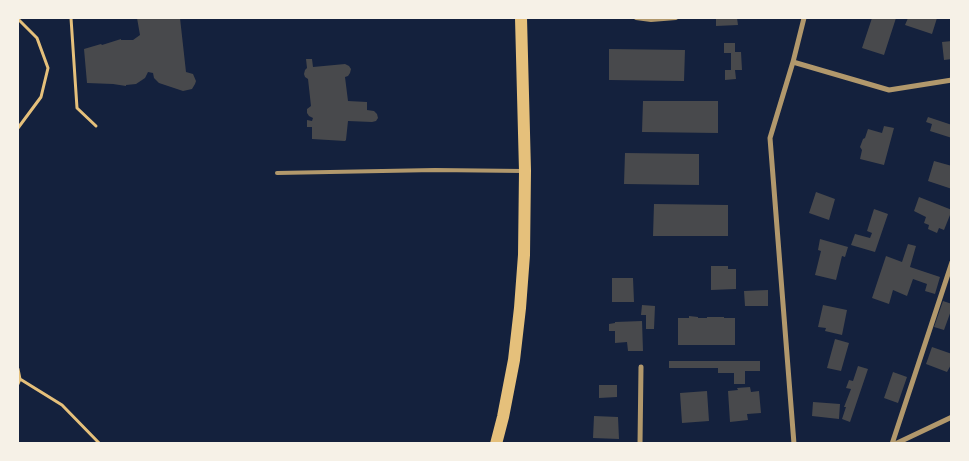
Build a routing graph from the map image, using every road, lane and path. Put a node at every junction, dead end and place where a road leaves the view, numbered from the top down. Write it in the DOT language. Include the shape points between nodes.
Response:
graph roads {
  1 [pos="71,18"];
  2 [pos="521,18"];
  3 [pos="526,18"];
  4 [pos="636,18"];
  5 [pos="676,18"];
  6 [pos="804,18"];
  7 [pos="18,19"];
  8 [pos="522,36"];
  9 [pos="793,62"];
  10 [pos="952,80"];
  11 [pos="96,126"];
  12 [pos="18,128"];
  13 [pos="525,171"];
  14 [pos="277,173"];
  15 [pos="952,262"];
  16 [pos="641,367"];
  17 [pos="18,368"];
  18 [pos="20,379"];
  19 [pos="18,384"];
  20 [pos="952,417"];
  21 [pos="100,444"];
  22 [pos="496,444"];
  23 [pos="640,444"];
  24 [pos="794,444"];
  25 [pos="893,444"];
  1 -- 11 [label="path" via="77,108"];
  2 -- 8 [label="main road"];
  3 -- 8 [label="main road"];
  4 -- 5 [label="lane"];
  6 -- 9 [label="street"];
  7 -- 12 [label="path" via="37,38 48,68 41,97"];
  8 -- 13 [label="main road"];
  9 -- 10 [label="street" via="889,90"];
  9 -- 24 [label="street" via="770,138"];
  13 -- 14 [label="lane"];
  13 -- 22 [label="main road" via="520,308 510,386"];
  15 -- 25 [label="street"];
  16 -- 23 [label="street"];
  17 -- 18 [label="path"];
  18 -- 19 [label="path"];
  18 -- 21 [label="path" via="62,405"];
  20 -- 25 [label="street"];
}
